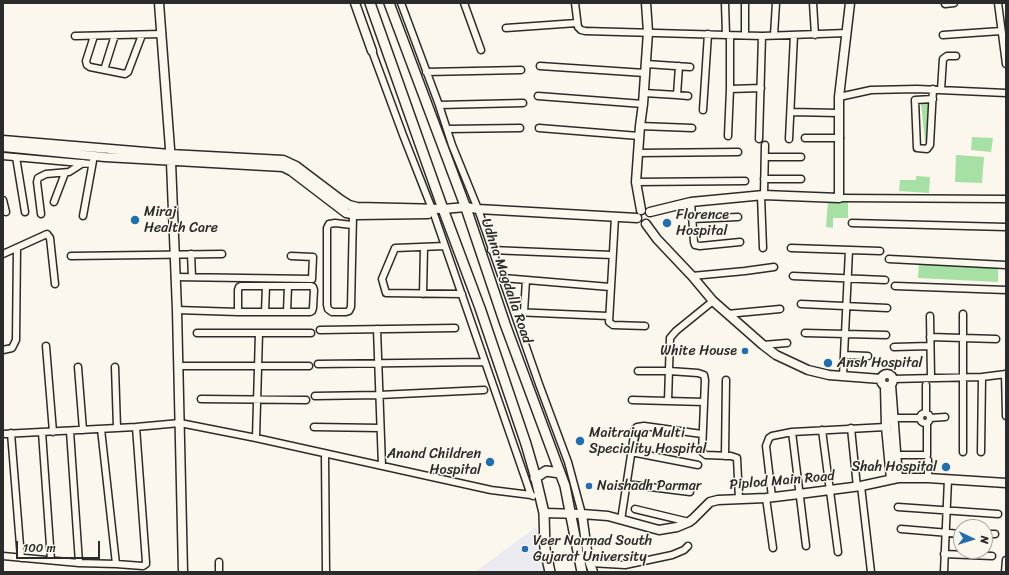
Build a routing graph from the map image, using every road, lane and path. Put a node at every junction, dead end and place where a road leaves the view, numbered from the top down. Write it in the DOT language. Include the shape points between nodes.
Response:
graph roads {
  1 [pos="160,3"];
  2 [pos="355,3"];
  3 [pos="370,3"];
  4 [pos="389,3"];
  5 [pos="402,3"];
  6 [pos="464,3"];
  7 [pos="575,3"];
  8 [pos="646,3"];
  9 [pos="725,3"];
  10 [pos="745,3"];
  11 [pos="776,3"];
  12 [pos="813,3"];
  13 [pos="850,3"];
  14 [pos="954,3"];
  15 [pos="998,3"];
  16 [pos="945,4"];
  17 [pos="1003,14"];
  18 [pos="577,23"];
  19 [pos="506,28"];
  20 [pos="1002,31"];
  21 [pos="648,32"];
  22 [pos="847,33"];
  23 [pos="162,34"];
  24 [pos="708,34"];
  25 [pos="115,35"];
  26 [pos="142,35"];
  27 [pos="728,35"];
  28 [pos="745,35"];
  29 [pos="774,35"];
  30 [pos="794,35"];
  31 [pos="815,35"];
  32 [pos="943,35"];
  33 [pos="75,36"];
  34 [pos="94,36"];
  35 [pos="762,36"];
  36 [pos="480,50"];
  37 [pos="372,51"];
  38 [pos="956,56"];
  39 [pos="646,64"];
  40 [pos="1006,64"];
  41 [pos="540,66"];
  42 [pos="679,66"];
  43 [pos="690,67"];
  44 [pos="104,70"];
  45 [pos="521,70"];
  46 [pos="426,72"];
  47 [pos="645,73"];
  48 [pos="761,88"];
  49 [pos="730,89"];
  50 [pos="933,90"];
  51 [pos="941,90"];
  52 [pos="644,92"];
  53 [pos="1006,93"];
  54 [pos="677,95"];
  55 [pos="538,96"];
  56 [pos="688,96"];
  57 [pos="839,97"];
  58 [pos="933,98"];
  59 [pos="523,103"];
  60 [pos="643,104"];
  61 [pos="439,105"];
  62 [pos="704,110"];
  63 [pos="791,112"];
  64 [pos="839,113"];
  65 [pos="640,126"];
  66 [pos="520,128"];
  67 [pos="538,128"];
  68 [pos="692,128"];
  69 [pos="447,129"];
  70 [pos="639,136"];
  71 [pos="728,136"];
  72 [pos="805,138"];
  73 [pos="840,138"];
  74 [pos="759,139"];
  75 [pos="789,139"];
  76 [pos="3,140"];
  77 [pos="23,145"];
  78 [pos="765,145"];
  79 [pos="3,147"];
  80 [pos="96,152"];
  81 [pos="738,152"];
  82 [pos="638,153"];
  83 [pos="3,156"];
  84 [pos="16,157"];
  85 [pos="765,157"];
  86 [pos="801,157"];
  87 [pos="171,158"];
  88 [pos="83,163"];
  89 [pos="92,164"];
  90 [pos="65,173"];
  91 [pos="764,179"];
  92 [pos="801,179"];
  93 [pos="746,181"];
  94 [pos="636,182"];
  95 [pos="762,196"];
  96 [pos="839,198"];
  97 [pos="1006,199"];
  98 [pos="3,200"];
  99 [pos="54,202"];
  100 [pos="691,202"];
  101 [pos="466,209"];
  102 [pos="478,209"];
  103 [pos="640,210"];
  104 [pos="438,211"];
  105 [pos="6,212"];
  106 [pos="25,212"];
  107 [pos="650,212"];
  108 [pos="40,214"];
  109 [pos="353,215"];
  110 [pos="82,216"];
  111 [pos="615,217"];
  112 [pos="738,217"];
  113 [pos="636,218"];
  114 [pos="692,219"];
  115 [pos="852,223"];
  116 [pos="646,224"];
  117 [pos="352,225"];
  118 [pos="1006,227"];
  119 [pos="740,242"];
  120 [pos="445,246"];
  121 [pos="424,247"];
  122 [pos="17,248"];
  123 [pos="763,248"];
  124 [pos="791,248"];
  125 [pos="491,250"];
  126 [pos="849,250"];
  127 [pos="880,251"];
  128 [pos="3,254"];
  129 [pos="174,254"];
  130 [pos="191,254"];
  131 [pos="222,254"];
  132 [pos="612,255"];
  133 [pos="71,256"];
  134 [pos="291,256"];
  135 [pos="889,258"];
  136 [pos="1006,264"];
  137 [pos="774,267"];
  138 [pos="692,276"];
  139 [pos="793,276"];
  140 [pos="175,277"];
  141 [pos="192,277"];
  142 [pos="503,278"];
  143 [pos="848,279"];
  144 [pos="526,280"];
  145 [pos="885,280"];
  146 [pos="55,284"];
  147 [pos="266,286"];
  148 [pos="288,286"];
  149 [pos="895,286"];
  150 [pos="610,287"];
  151 [pos="1006,290"];
  152 [pos="423,294"];
  153 [pos="462,294"];
  154 [pos="713,301"];
  155 [pos="801,304"];
  156 [pos="847,306"];
  157 [pos="887,308"];
  158 [pos="780,309"];
  159 [pos="177,310"];
  160 [pos="238,312"];
  161 [pos="265,312"];
  162 [pos="287,312"];
  163 [pos="514,312"];
  164 [pos="524,312"];
  165 [pos="727,314"];
  166 [pos="963,314"];
  167 [pos="608,316"];
  168 [pos="930,316"];
  169 [pos="645,326"];
  170 [pos="455,328"];
  171 [pos="320,330"];
  172 [pos="377,330"];
  173 [pos="197,333"];
  174 [pos="258,333"];
  175 [pos="311,333"];
  176 [pos="805,333"];
  177 [pos="846,334"];
  178 [pos="886,335"];
  179 [pos="930,337"];
  180 [pos="963,337"];
  181 [pos="996,339"];
  182 [pos="787,343"];
  183 [pos="763,345"];
  184 [pos="46,346"];
  185 [pos="930,346"];
  186 [pos="894,347"];
  187 [pos="3,350"];
  188 [pos="845,355"];
  189 [pos="868,356"];
  190 [pos="485,362"];
  191 [pos="318,364"];
  192 [pos="378,364"];
  193 [pos="78,366"];
  194 [pos="178,366"];
  195 [pos="258,366"];
  196 [pos="308,366"];
  197 [pos="115,367"];
  198 [pos="638,371"];
  199 [pos="669,371"];
  200 [pos="1005,374"];
  201 [pos="843,376"];
  202 [pos="964,377"];
  203 [pos="982,377"];
  204 [pos="931,378"];
  205 [pos="726,380"];
  206 [pos="887,382"];
  207 [pos="926,385"];
  208 [pos="484,390"];
  209 [pos="379,395"];
  210 [pos="315,396"];
  211 [pos="201,399"];
  212 [pos="257,399"];
  213 [pos="306,400"];
  214 [pos="632,400"];
  215 [pos="668,401"];
  216 [pos="704,402"];
  217 [pos="1006,416"];
  218 [pos="945,417"];
  219 [pos="894,418"];
  220 [pos="927,418"];
  221 [pos="180,423"];
  222 [pos="136,427"];
  223 [pos="314,427"];
  224 [pos="886,427"];
  225 [pos="118,428"];
  226 [pos="380,428"];
  227 [pos="851,428"];
  228 [pos="101,429"];
  229 [pos="83,430"];
  230 [pos="822,430"];
  231 [pos="70,431"];
  232 [pos="42,432"];
  233 [pos="53,432"];
  234 [pos="792,432"];
  235 [pos="11,433"];
  236 [pos="3,434"];
  237 [pos="702,434"];
  238 [pos="256,438"];
  239 [pos="631,452"];
  240 [pos="963,452"];
  241 [pos="981,452"];
  242 [pos="325,454"];
  243 [pos="897,455"];
  244 [pos="725,456"];
  245 [pos="928,460"];
  246 [pos="698,465"];
  247 [pos="382,466"];
  248 [pos="560,473"];
  249 [pos="536,478"];
  250 [pos="894,478"];
  251 [pos="928,478"];
  252 [pos="948,479"];
  253 [pos="1006,483"];
  254 [pos="626,484"];
  255 [pos="859,487"];
  256 [pos="829,490"];
  257 [pos="690,492"];
  258 [pos="799,494"];
  259 [pos="536,496"];
  260 [pos="769,498"];
  261 [pos="739,499"];
  262 [pos="898,507"];
  263 [pos="635,509"];
  264 [pos="946,510"];
  265 [pos="544,513"];
  266 [pos="571,514"];
  267 [pos="582,514"];
  268 [pos="998,514"];
  269 [pos="621,520"];
  270 [pos="689,522"];
  271 [pos="901,529"];
  272 [pos="945,533"];
  273 [pos="953,534"];
  274 [pos="688,546"];
  275 [pos="806,546"];
  276 [pos="773,548"];
  277 [pos="838,552"];
  278 [pos="944,554"];
  279 [pos="953,554"];
  280 [pos="3,556"];
  281 [pos="21,558"];
  282 [pos="51,560"];
  283 [pos="1006,560"];
  284 [pos="219,562"];
  285 [pos="80,563"];
  286 [pos="590,563"];
  287 [pos="116,564"];
  288 [pos="182,572"];
  289 [pos="219,572"];
  290 [pos="326,572"];
  291 [pos="550,572"];
  292 [pos="582,572"];
  293 [pos="593,572"];
  294 [pos="871,572"];
  295 [pos="944,572"];
  296 [pos="1005,572"];
  1 -- 23 [label="street"];
  2 -- 37 [label="street"];
  3 -- 104 [label="main road"];
  4 -- 101 [label="main road, Udhna Magdalla Road"];
  5 -- 46 [label="street"];
  6 -- 36 [label="street"];
  7 -- 18 [label="street"];
  8 -- 21 [label="street"];
  9 -- 27 [label="street"];
  10 -- 28 [label="street"];
  11 -- 29 [label="street"];
  12 -- 31 [label="street"];
  13 -- 22 [label="street"];
  14 -- 16 [label="street"];
  15 -- 17 [label="street"];
  17 -- 20 [label="street"];
  18 -- 19 [label="street"];
  18 -- 21 [label="street" via="582,30"];
  20 -- 32 [label="street"];
  20 -- 40 [label="street"];
  21 -- 24 [label="street"];
  21 -- 39 [label="street"];
  22 -- 31 [label="street"];
  22 -- 57 [label="street"];
  23 -- 26 [label="street"];
  23 -- 87 [label="street"];
  24 -- 27 [label="street"];
  24 -- 62 [label="street"];
  25 -- 26 [label="street"];
  25 -- 34 [label="street"];
  25 -- 44 [label="street"];
  26 -- 44 [label="street" via="128,72 124,74"];
  27 -- 28 [label="street"];
  27 -- 49 [label="street"];
  28 -- 35 [label="street"];
  29 -- 30 [label="street"];
  29 -- 35 [label="street"];
  30 -- 31 [label="street"];
  30 -- 63 [label="street"];
  33 -- 34 [label="street"];
  34 -- 44 [label="street" via="86,63 90,67"];
  35 -- 48 [label="street"];
  37 -- 104 [label="street" via="403,135"];
  38 -- 51 [label="street" via="947,56 943,59"];
  39 -- 42 [label="street"];
  39 -- 47 [label="street"];
  41 -- 47 [label="street"];
  42 -- 43 [label="street"];
  42 -- 54 [label="street"];
  45 -- 46 [label="street"];
  46 -- 61 [label="street"];
  47 -- 52 [label="street"];
  48 -- 49 [label="street"];
  48 -- 74 [label="street"];
  49 -- 71 [label="street"];
  50 -- 51 [label="street"];
  50 -- 57 [label="street" via="871,90"];
  50 -- 58 [label="street"];
  51 -- 53 [label="street"];
  52 -- 54 [label="street"];
  52 -- 60 [label="street"];
  54 -- 56 [label="street"];
  55 -- 60 [label="street"];
  57 -- 64 [label="street"];
  58 -- 58 [label="street" via="930,145 927,149 917,148 915,100"];
  59 -- 61 [label="street"];
  60 -- 65 [label="street"];
  61 -- 69 [label="street"];
  63 -- 64 [label="street"];
  63 -- 75 [label="street"];
  64 -- 73 [label="street"];
  65 -- 68 [label="street"];
  65 -- 70 [label="street"];
  66 -- 69 [label="street"];
  67 -- 70 [label="street"];
  69 -- 102 [label="street"];
  70 -- 82 [label="street"];
  72 -- 73 [label="street"];
  73 -- 96 [label="street"];
  76 -- 77 [label="street"];
  77 -- 79 [label="street"];
  77 -- 80 [label="street"];
  78 -- 85 [label="street"];
  80 -- 87 [label="street"];
  80 -- 89 [label="street"];
  81 -- 82 [label="street"];
  82 -- 94 [label="street"];
  83 -- 84 [label="street"];
  84 -- 88 [label="street"];
  84 -- 106 [label="street"];
  85 -- 86 [label="street"];
  85 -- 91 [label="street"];
  87 -- 104 [label="street" via="283,160 296,166 353,207"];
  87 -- 109 [label="street" via="283,167 346,213"];
  87 -- 129 [label="street"];
  88 -- 89 [label="street"];
  88 -- 90 [label="street"];
  89 -- 110 [label="street"];
  90 -- 99 [label="street"];
  90 -- 108 [label="street" via="46,174 38,178"];
  91 -- 92 [label="street"];
  91 -- 95 [label="street"];
  93 -- 94 [label="street"];
  94 -- 103 [label="street"];
  95 -- 96 [label="street"];
  95 -- 100 [label="street"];
  95 -- 123 [label="street"];
  96 -- 97 [label="street"];
  98 -- 105 [label="street"];
  100 -- 107 [label="street"];
  100 -- 114 [label="street"];
  101 -- 102 [label="street"];
  101 -- 104 [label="street"];
  101 -- 248 [label="main road, Udhna Magdalla Road"];
  102 -- 111 [label="street"];
  102 -- 125 [label="street"];
  103 -- 107 [label="street"];
  103 -- 113 [label="street"];
  104 -- 109 [label="street"];
  104 -- 120 [label="street"];
  104 -- 249 [label="main road" via="480,308"];
  107 -- 116 [label="street" via="651,219"];
  109 -- 117 [label="street"];
  111 -- 113 [label="street"];
  111 -- 132 [label="street"];
  112 -- 114 [label="street"];
  113 -- 116 [label="street"];
  114 -- 119 [label="street" via="695,245"];
  115 -- 118 [label="street"];
  116 -- 138 [label="street"];
  117 -- 117 [label="street" via="351,307 346,312 332,312 327,305 327,228 329,224 335,223"];
  120 -- 121 [label="street"];
  120 -- 153 [label="street"];
  121 -- 152 [label="street"];
  121 -- 152 [label="street" via="395,248 382,278 386,294"];
  122 -- 128 [label="street"];
  122 -- 146 [label="street" via="44,234 49,236"];
  122 -- 187 [label="street" via="16,340 12,348"];
  124 -- 126 [label="street"];
  125 -- 132 [label="street"];
  125 -- 142 [label="street"];
  126 -- 127 [label="street"];
  126 -- 143 [label="street"];
  129 -- 130 [label="street"];
  129 -- 133 [label="street"];
  129 -- 140 [label="street"];
  130 -- 131 [label="street"];
  130 -- 141 [label="street"];
  132 -- 150 [label="street"];
  134 -- 141 [label="street" via="313,257 312,279"];
  135 -- 136 [label="street"];
  137 -- 138 [label="street"];
  138 -- 154 [label="street"];
  139 -- 143 [label="street"];
  140 -- 141 [label="street"];
  140 -- 159 [label="street"];
  142 -- 144 [label="street"];
  142 -- 163 [label="street"];
  143 -- 145 [label="street"];
  143 -- 156 [label="street"];
  144 -- 150 [label="street"];
  144 -- 164 [label="street"];
  147 -- 148 [label="street"];
  147 -- 160 [label="street" via="239,286"];
  147 -- 161 [label="street"];
  148 -- 162 [label="street"];
  148 -- 162 [label="street" via="311,286 314,290 312,311"];
  149 -- 151 [label="street"];
  150 -- 167 [label="street"];
  152 -- 153 [label="street"];
  153 -- 190 [label="street"];
  154 -- 165 [label="street"];
  154 -- 199 [label="street" via="672,335"];
  155 -- 156 [label="street"];
  156 -- 157 [label="street"];
  156 -- 177 [label="street"];
  158 -- 165 [label="street"];
  159 -- 160 [label="street"];
  159 -- 194 [label="street"];
  160 -- 161 [label="street"];
  161 -- 162 [label="street"];
  163 -- 164 [label="street"];
  163 -- 267 [label="street" via="568,462"];
  164 -- 167 [label="street"];
  165 -- 183 [label="street"];
  166 -- 180 [label="street"];
  167 -- 169 [label="street" via="608,322 613,325"];
  168 -- 179 [label="street"];
  170 -- 172 [label="street"];
  171 -- 172 [label="street"];
  172 -- 192 [label="street"];
  173 -- 174 [label="street"];
  174 -- 175 [label="street"];
  174 -- 195 [label="street"];
  176 -- 177 [label="street"];
  177 -- 178 [label="street"];
  177 -- 188 [label="street"];
  179 -- 180 [label="street"];
  179 -- 185 [label="street"];
  180 -- 181 [label="street"];
  180 -- 202 [label="street"];
  182 -- 183 [label="street"];
  183 -- 201 [label="street" via="790,363 808,370"];
  184 -- 233 [label="street"];
  185 -- 186 [label="street"];
  185 -- 204 [label="street"];
  188 -- 189 [label="street"];
  188 -- 201 [label="street"];
  190 -- 192 [label="street"];
  190 -- 259 [label="street"];
  191 -- 192 [label="street"];
  192 -- 209 [label="street"];
  193 -- 229 [label="street"];
  194 -- 195 [label="street"];
  194 -- 221 [label="street"];
  195 -- 196 [label="street"];
  195 -- 212 [label="street"];
  197 -- 225 [label="street"];
  198 -- 199 [label="street"];
  199 -- 215 [label="street"];
  199 -- 216 [label="street" via="704,375"];
  200 -- 203 [label="street"];
  200 -- 217 [label="street"];
  201 -- 206 [label="street"];
  202 -- 203 [label="street"];
  202 -- 204 [label="street"];
  202 -- 240 [label="street"];
  203 -- 241 [label="street"];
  204 -- 206 [label="street"];
  205 -- 244 [label="street"];
  206 -- 219 [label="street"];
  206 -- 224 [label="street"];
  207 -- 220 [label="street"];
  208 -- 209 [label="street"];
  209 -- 210 [label="street"];
  209 -- 226 [label="street"];
  211 -- 212 [label="street"];
  212 -- 213 [label="street"];
  212 -- 238 [label="street"];
  214 -- 215 [label="street"];
  215 -- 216 [label="street"];
  216 -- 237 [label="street"];
  218 -- 220 [label="street"];
  219 -- 220 [label="street" via="920,418 922,422"];
  219 -- 243 [label="street"];
  220 -- 243 [label="street" via="927,455"];
  221 -- 222 [label="street"];
  221 -- 238 [label="street"];
  221 -- 288 [label="street"];
  222 -- 225 [label="street"];
  222 -- 287 [label="street" via="146,564"];
  223 -- 226 [label="street"];
  224 -- 227 [label="street"];
  224 -- 250 [label="street"];
  225 -- 228 [label="street"];
  226 -- 247 [label="street"];
  227 -- 230 [label="street"];
  227 -- 255 [label="street"];
  228 -- 229 [label="street"];
  228 -- 287 [label="street"];
  229 -- 231 [label="street"];
  230 -- 234 [label="street"];
  230 -- 256 [label="street"];
  231 -- 233 [label="street"];
  231 -- 285 [label="street"];
  232 -- 233 [label="street"];
  232 -- 235 [label="street"];
  232 -- 282 [label="street"];
  234 -- 258 [label="street"];
  234 -- 260 [label="street" via="775,434 767,441"];
  235 -- 236 [label="street"];
  235 -- 281 [label="street"];
  237 -- 239 [label="street" via="636,427"];
  237 -- 244 [label="street" via="703,454"];
  238 -- 242 [label="street"];
  239 -- 246 [label="street"];
  239 -- 254 [label="street"];
  242 -- 247 [label="street"];
  242 -- 290 [label="street"];
  243 -- 250 [label="street"];
  244 -- 261 [label="street" via="734,456 738,461"];
  245 -- 251 [label="street"];
  247 -- 259 [label="street" via="491,490"];
  248 -- 249 [label="main road" via="546,472"];
  248 -- 266 [label="main road, Udhna Magdalla Road"];
  249 -- 259 [label="main road"];
  250 -- 251 [label="street, Piplod Main Road"];
  250 -- 255 [label="street, Piplod Main Road"];
  251 -- 252 [label="street, Piplod Main Road"];
  252 -- 253 [label="street, Piplod Main Road"];
  252 -- 264 [label="street"];
  254 -- 257 [label="street"];
  254 -- 269 [label="street"];
  255 -- 256 [label="street, Piplod Main Road"];
  255 -- 294 [label="street"];
  256 -- 258 [label="street, Piplod Main Road"];
  256 -- 277 [label="street"];
  258 -- 260 [label="street, Piplod Main Road"];
  258 -- 275 [label="street"];
  259 -- 265 [label="main road"];
  260 -- 261 [label="street, Piplod Main Road"];
  260 -- 276 [label="street"];
  261 -- 270 [label="street, Piplod Main Road" via="710,502"];
  262 -- 264 [label="street"];
  263 -- 270 [label="street"];
  264 -- 268 [label="street"];
  264 -- 272 [label="street"];
  265 -- 266 [label="street, Piplod Main Road"];
  265 -- 291 [label="main road" via="545,549"];
  266 -- 267 [label="street, Piplod Main Road"];
  266 -- 292 [label="main road, Udhna Magdalla Road"];
  267 -- 269 [label="street, Piplod Main Road"];
  267 -- 286 [label="street"];
  269 -- 270 [label="street, Piplod Main Road" via="659,530"];
  271 -- 272 [label="street"];
  272 -- 273 [label="street"];
  272 -- 278 [label="street"];
  274 -- 286 [label="street" via="672,555 625,565"];
  278 -- 279 [label="street"];
  278 -- 295 [label="street"];
  280 -- 281 [label="street"];
  281 -- 282 [label="street"];
  282 -- 285 [label="street"];
  283 -- 296 [label="street"];
  284 -- 289 [label="street"];
  285 -- 287 [label="street"];
  286 -- 293 [label="street"];
}
